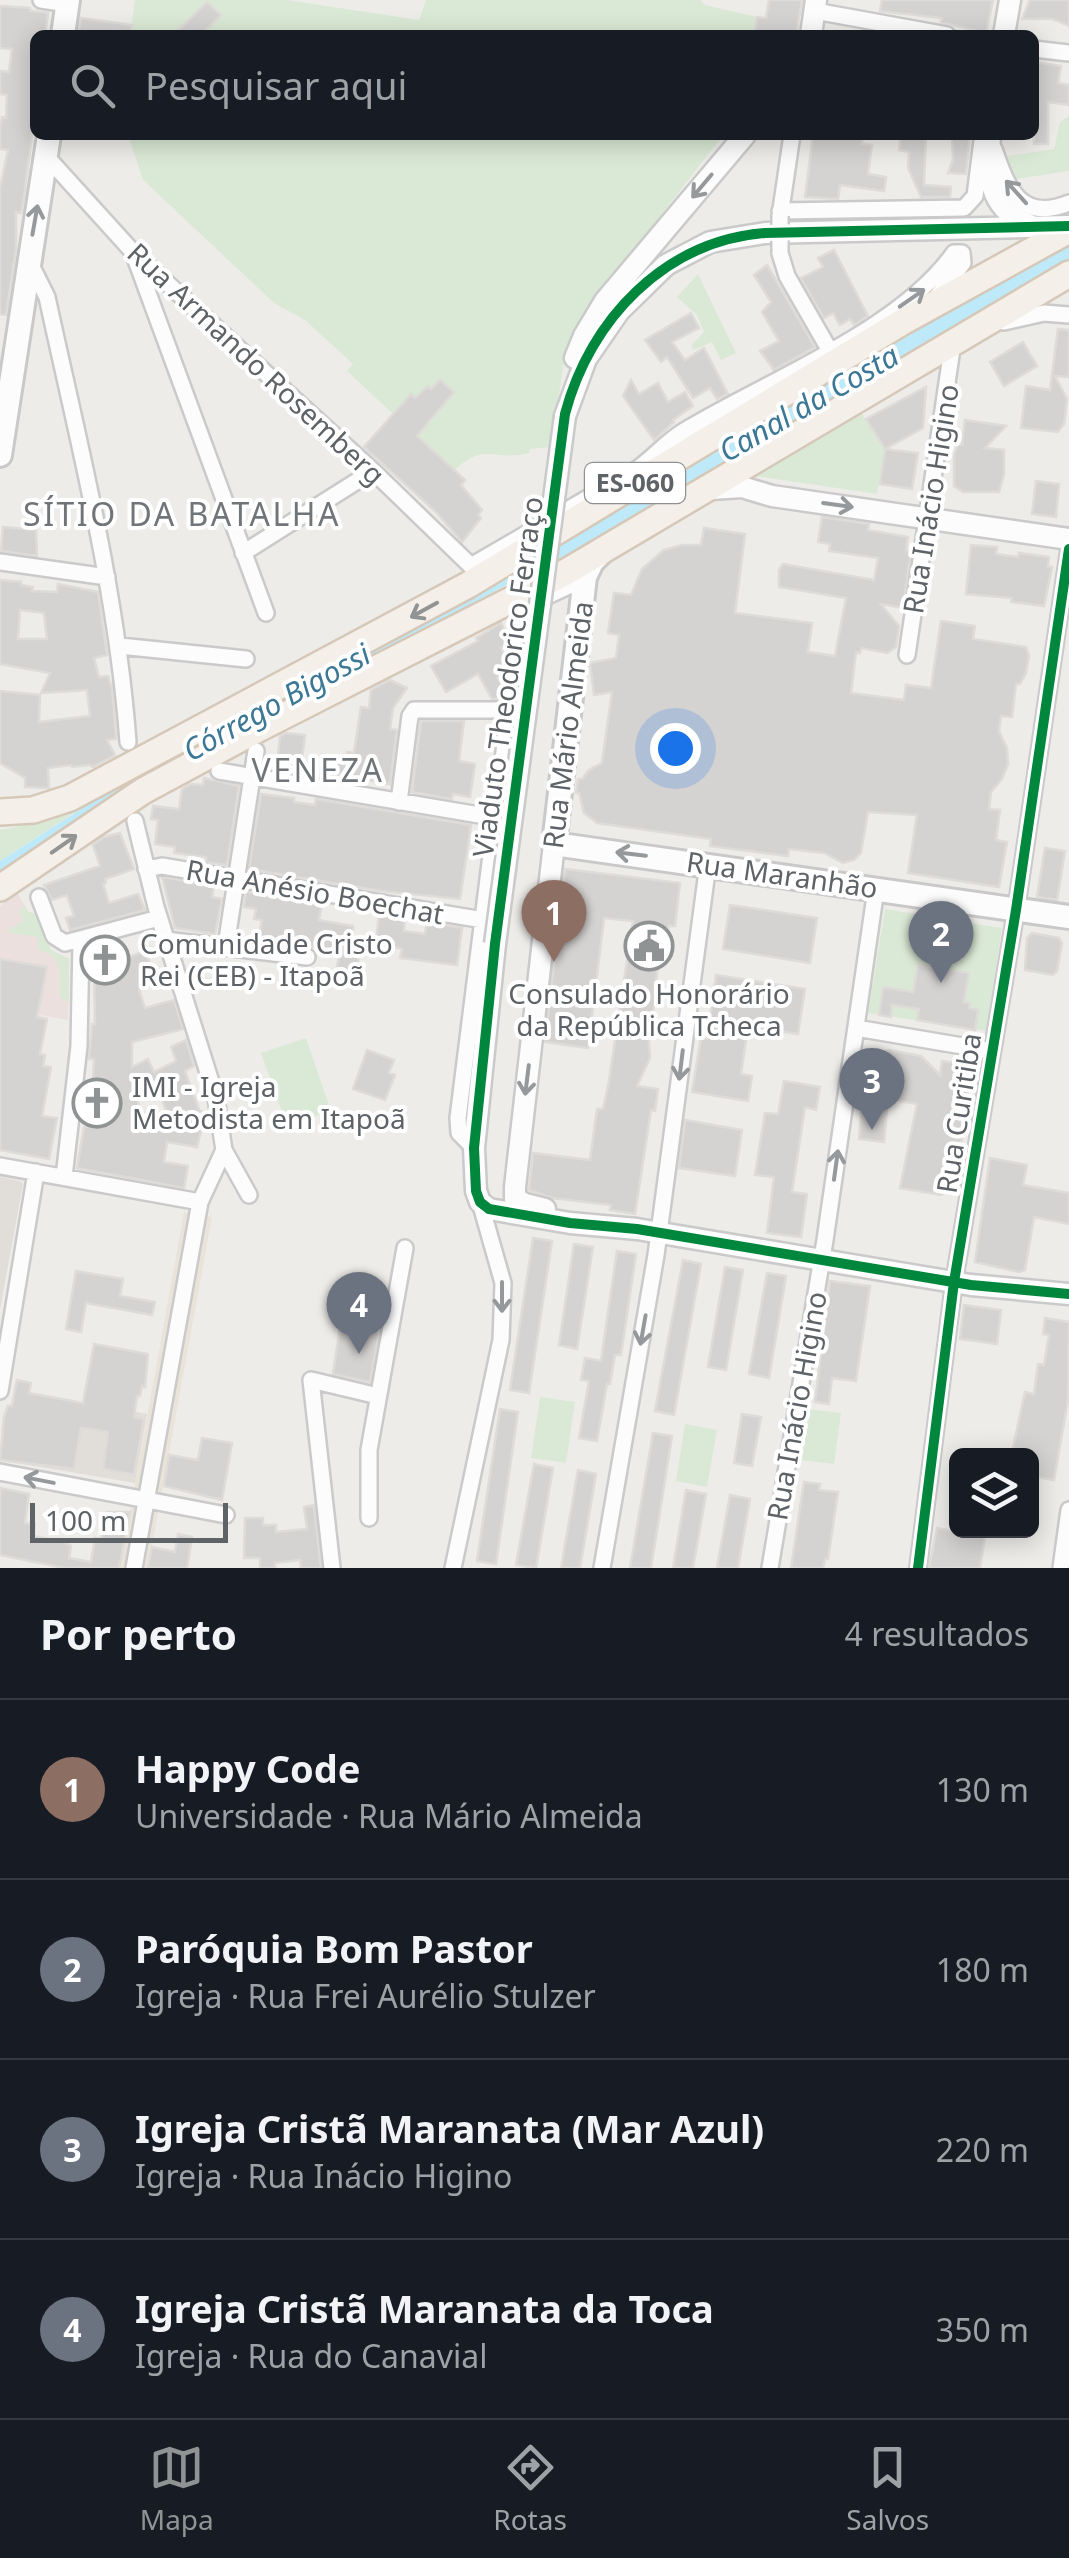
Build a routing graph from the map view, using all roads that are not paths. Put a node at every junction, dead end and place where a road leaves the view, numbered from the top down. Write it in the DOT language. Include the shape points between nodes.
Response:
graph roads {
  1 [pos="41,0"];
  2 [pos="1010,0"];
  3 [pos="68,2"];
  4 [pos="815,5"];
  5 [pos="65,30"];
  6 [pos="812,30"];
  7 [pos="925,30"];
  8 [pos="1005,30"];
  9 [pos="1039,50"];
  10 [pos="1069,54"];
  11 [pos="740,140"];
  12 [pos="791,140"];
  13 [pos="987,140"];
  14 [pos="988,140"];
  15 [pos="990,140"];
  16 [pos="48,146"];
  17 [pos="1069,203"];
  18 [pos="780,213"];
  19 [pos="1062,228"];
  20 [pos="133,252"];
  21 [pos="28,260"];
  22 [pos="1062,278"];
  23 [pos="1052,312"];
  24 [pos="1069,315"];
  25 [pos="904,322"];
  26 [pos="962,337"];
  27 [pos="830,351"];
  28 [pos="565,415"];
  29 [pos="0,455"];
  30 [pos="373,472"];
  31 [pos="702,492"];
  32 [pos="930,518"];
  33 [pos="1069,539"];
  34 [pos="1069,549"];
  35 [pos="604,550"];
  36 [pos="243,553"];
  37 [pos="0,562"];
  38 [pos="108,577"];
  39 [pos="584,585"];
  40 [pos="266,612"];
  41 [pos="120,646"];
  42 [pos="907,656"];
  43 [pos="246,659"];
  44 [pos="510,710"];
  45 [pos="128,742"];
  46 [pos="256,751"];
  47 [pos="219,770"];
  48 [pos="251,778"];
  49 [pos="0,793"];
  50 [pos="70,798"];
  51 [pos="400,802"];
  52 [pos="0,812"];
  53 [pos="497,818"];
  54 [pos="135,821"];
  55 [pos="554,844"];
  56 [pos="708,864"];
  57 [pos="146,870"];
  58 [pos="237,879"];
  59 [pos="0,888"];
  60 [pos="876,888"];
  61 [pos="39,897"];
  62 [pos="1016,910"];
  63 [pos="1069,917"];
  64 [pos="160,918"];
  65 [pos="483,920"];
  66 [pos="166,940"];
  67 [pos="81,942"];
  68 [pos="226,946"];
  69 [pos="306,957"];
  70 [pos="856,1028"];
  71 [pos="992,1051"];
  72 [pos="474,1148"];
  73 [pos="224,1150"];
  74 [pos="0,1166"];
  75 [pos="36,1172"];
  76 [pos="64,1177"];
  77 [pos="249,1195"];
  78 [pos="200,1202"];
  79 [pos="480,1202"];
  80 [pos="637,1230"];
  81 [pos="659,1234"];
  82 [pos="405,1248"];
  83 [pos="821,1262"];
  84 [pos="954,1282"];
  85 [pos="1069,1294"];
  86 [pos="0,1391"];
  87 [pos="378,1396"];
  88 [pos="0,1472"];
  89 [pos="146,1501"];
  90 [pos="1069,1510"];
  91 [pos="226,1515"];
  92 [pos="368,1518"];
  93 [pos="134,1568"];
  94 [pos="332,1568"];
  95 [pos="453,1568"];
  96 [pos="602,1568"];
  97 [pos="770,1568"];
  98 [pos="918,1568"];
  99 [pos="1061,1568"];
  1 -- 3 [label="street"];
  2 -- 8 [label="street"];
  3 -- 5 [label="main road"];
  4 -- 6 [label="street"];
  4 -- 7 [label="street"];
  9 -- 10 [label="street"];
  11 -- 28 [label="street, one-way" via="593,318 572,367"];
  12 -- 18 [label="street"];
  13 -- 18 [label="street" via="975,196 964,208"];
  14 -- 19 [label="street" via="989,182 998,201 1019,220"];
  17 -- 15 [label="street, one-way" via="1038,208 1016,198"];
  16 -- 20 [label="street, Rua Armando Rosemberg"];
  21 -- 16 [label="main road, one-way"];
  18 -- 27 [label="street, bridge" via="787,276"];
  19 -- 25 [label="main road, ES-060"];
  19 -- 28 [label="street" via="765,233 696,248 653,275 612,319 586,359"];
  20 -- 30 [label="street, Rua Armando Rosemberg"];
  20 -- 36 [label="street"];
  21 -- 29 [label="main road"];
  21 -- 38 [label="street" via="47,297"];
  22 -- 23 [label="street" via="1048,296"];
  22 -- 26 [label="main road, ES-060"];
  23 -- 24 [label="street"];
  23 -- 26 [label="street"];
  27 -- 25 [label="street, one-way" via="921,292 954,253 964,254 950,282"];
  25 -- 50 [label="main road, ES-060, one-way" via="453,594"];
  26 -- 31 [label="main road, ES-060"];
  26 -- 32 [label="street, Rua Inácio Higino"];
  27 -- 30 [label="street, Rua Armando Rosemberg" via="681,432 636,471 471,566"];
  28 -- 72 [label="street, Viaduto Theodorico Ferraço, bridge"];
  30 -- 36 [label="street"];
  31 -- 32 [label="street, one-way" via="742,487"];
  31 -- 35 [label="main road, ES-060"];
  32 -- 33 [label="street"];
  32 -- 42 [label="street, Rua Inácio Higino"];
  34 -- 62 [label="street, Rua Curitiba"];
  35 -- 39 [label="main road, Rua Mário Almeida"];
  59 -- 35 [label="main road, ES-060, one-way" via="143,791"];
  36 -- 40 [label="street"];
  37 -- 38 [label="street"];
  38 -- 41 [label="street"];
  39 -- 44 [label="street" via="528,605"];
  39 -- 55 [label="main road, Rua Mário Almeida"];
  41 -- 43 [label="street"];
  41 -- 45 [label="street"];
  44 -- 51 [label="street" via="414,710"];
  44 -- 53 [label="street"];
  46 -- 48 [label="street"];
  47 -- 48 [label="street"];
  48 -- 51 [label="street"];
  48 -- 58 [label="street"];
  49 -- 50 [label="main road" via="32,802"];
  50 -- 52 [label="main road, ES-060"];
  51 -- 53 [label="street"];
  53 -- 65 [label="street"];
  54 -- 57 [label="street"];
  56 -- 55 [label="main road, Rua Maranhão, one-way"];
  55 -- 80 [label="street, Rua Mário Almeida, one-way" via="515,1198"];
  56 -- 60 [label="main road, Rua Maranhão"];
  56 -- 81 [label="street, one-way"];
  57 -- 58 [label="street, Rua Anésio Boechat" via="162,866"];
  57 -- 64 [label="street"];
  58 -- 65 [label="street, Rua Anésio Boechat"];
  58 -- 68 [label="street"];
  60 -- 62 [label="main road, Rua Maranhão"];
  60 -- 70 [label="street, Rua Inácio Higino"];
  61 -- 67 [label="street" via="58,941"];
  62 -- 63 [label="main road, Rua Maranhão"];
  62 -- 71 [label="street, Rua Curitiba"];
  64 -- 66 [label="street"];
  64 -- 67 [label="street"];
  65 -- 72 [label="street" via="458,1118 459,1132"];
  66 -- 68 [label="street"];
  66 -- 73 [label="street" via="208,1069"];
  67 -- 76 [label="street"];
  68 -- 69 [label="street"];
  70 -- 71 [label="street"];
  83 -- 70 [label="street, Rua Inácio Higino, one-way"];
  71 -- 84 [label="street, Rua Curitiba"];
  72 -- 79 [label="street"];
  73 -- 77 [label="street"];
  73 -- 78 [label="street"];
  74 -- 75 [label="street"];
  75 -- 76 [label="street"];
  75 -- 86 [label="street"];
  76 -- 78 [label="street"];
  78 -- 89 [label="street"];
  79 -- 80 [label="street" via="510,1214"];
  79 -- 95 [label="street, one-way" via="503,1282 501,1340"];
  80 -- 81 [label="street"];
  81 -- 83 [label="street"];
  81 -- 96 [label="street, one-way"];
  82 -- 87 [label="street"];
  83 -- 84 [label="street"];
  83 -- 97 [label="street, Rua Inácio Higino"];
  84 -- 85 [label="street"];
  84 -- 98 [label="street, Rua Curitiba"];
  87 -- 92 [label="street"];
  87 -- 94 [label="street" via="310,1380"];
  89 -- 88 [label="street, one-way"];
  89 -- 91 [label="street"];
  89 -- 93 [label="street"];
  90 -- 99 [label="street"];
}
